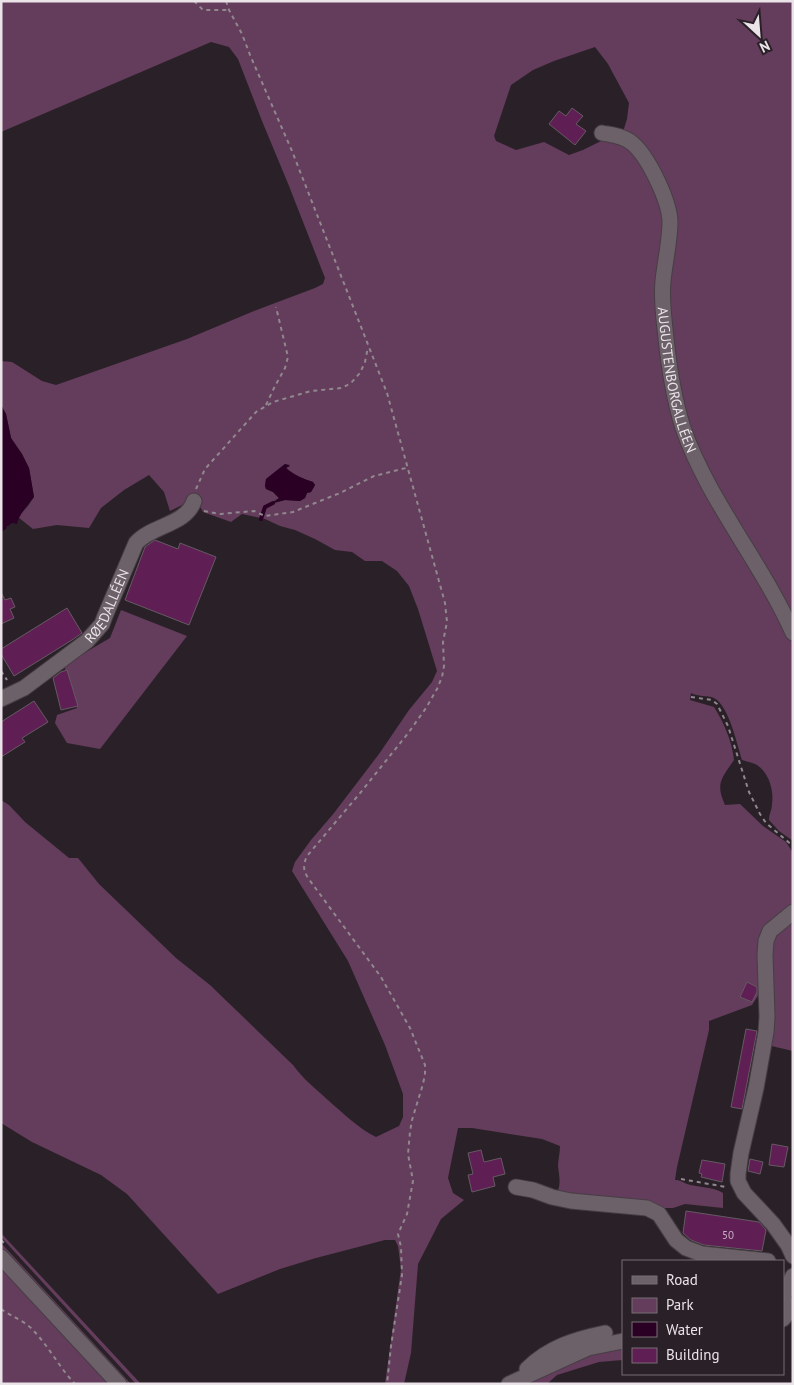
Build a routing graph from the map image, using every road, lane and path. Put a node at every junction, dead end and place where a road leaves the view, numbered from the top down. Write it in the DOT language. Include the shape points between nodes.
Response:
graph roads {
  1 [pos="194,1"];
  2 [pos="226,1"];
  3 [pos="229,10"];
  4 [pos="602,133"];
  5 [pos="276,306"];
  6 [pos="368,347"];
  7 [pos="266,405"];
  8 [pos="407,468"];
  9 [pos="193,505"];
  10 [pos="793,633"];
  11 [pos="691,697"];
  12 [pos="1,699"];
  13 [pos="793,846"];
  14 [pos="793,912"];
  15 [pos="681,1179"];
  16 [pos="516,1187"];
  17 [pos="741,1188"];
  18 [pos="793,1256"];
  19 [pos="1,1257"];
  20 [pos="759,1260"];
  21 [pos="793,1276"];
  22 [pos="784,1294"];
  23 [pos="793,1306"];
  24 [pos="1,1309"];
  25 [pos="784,1318"];
  26 [pos="622,1331"];
  27 [pos="622,1341"];
  28 [pos="513,1381"];
  29 [pos="75,1384"];
  30 [pos="119,1384"];
  31 [pos="386,1384"];
  1 -- 3 [label="path" via="203,10"];
  2 -- 3 [label="path"];
  3 -- 6 [label="path" via="292,152"];
  4 -- 10 [label="street, AUGUSTENBORGALLÉEN" via="622,138 637,147 663,192 670,214 663,280 664,321 683,428 713,491"];
  5 -- 7 [label="path" via="288,357"];
  6 -- 7 [label="path" via="360,373 342,388 310,391"];
  6 -- 8 [label="path" via="387,393"];
  7 -- 9 [label="path" via="204,469"];
  8 -- 9 [label="path" via="374,476 294,512 265,516 254,511 220,514"];
  8 -- 31 [label="path" via="445,603 447,622 442,677 409,732 307,856 303,868 385,984 410,1028 425,1065 410,1132 408,1154 413,1181 407,1214 398,1234 402,1275"];
  9 -- 12 [label="street, RØEDALLÉEN" via="186,514 136,543 102,624 87,641 24,688"];
  11 -- 13 [label="path" via="712,700 717,704 760,814"];
  14 -- 17 [label="street" via="770,931 766,941 766,1032 739,1162"];
  15 -- 17 [label="path"];
  16 -- 20 [label="street" via="571,1201 647,1208 659,1214 676,1240 686,1248 702,1254"];
  17 -- 18 [label="street" via="773,1224"];
  19 -- 30 [label="street"];
  21 -- 22 [label="street"];
  23 -- 25 [label="street"];
  24 -- 29 [label="path" via="32,1329"];
  26 -- 28 [label="street" via="561,1346 546,1353"];
  27 -- 28 [label="street" via="588,1348"];
}
